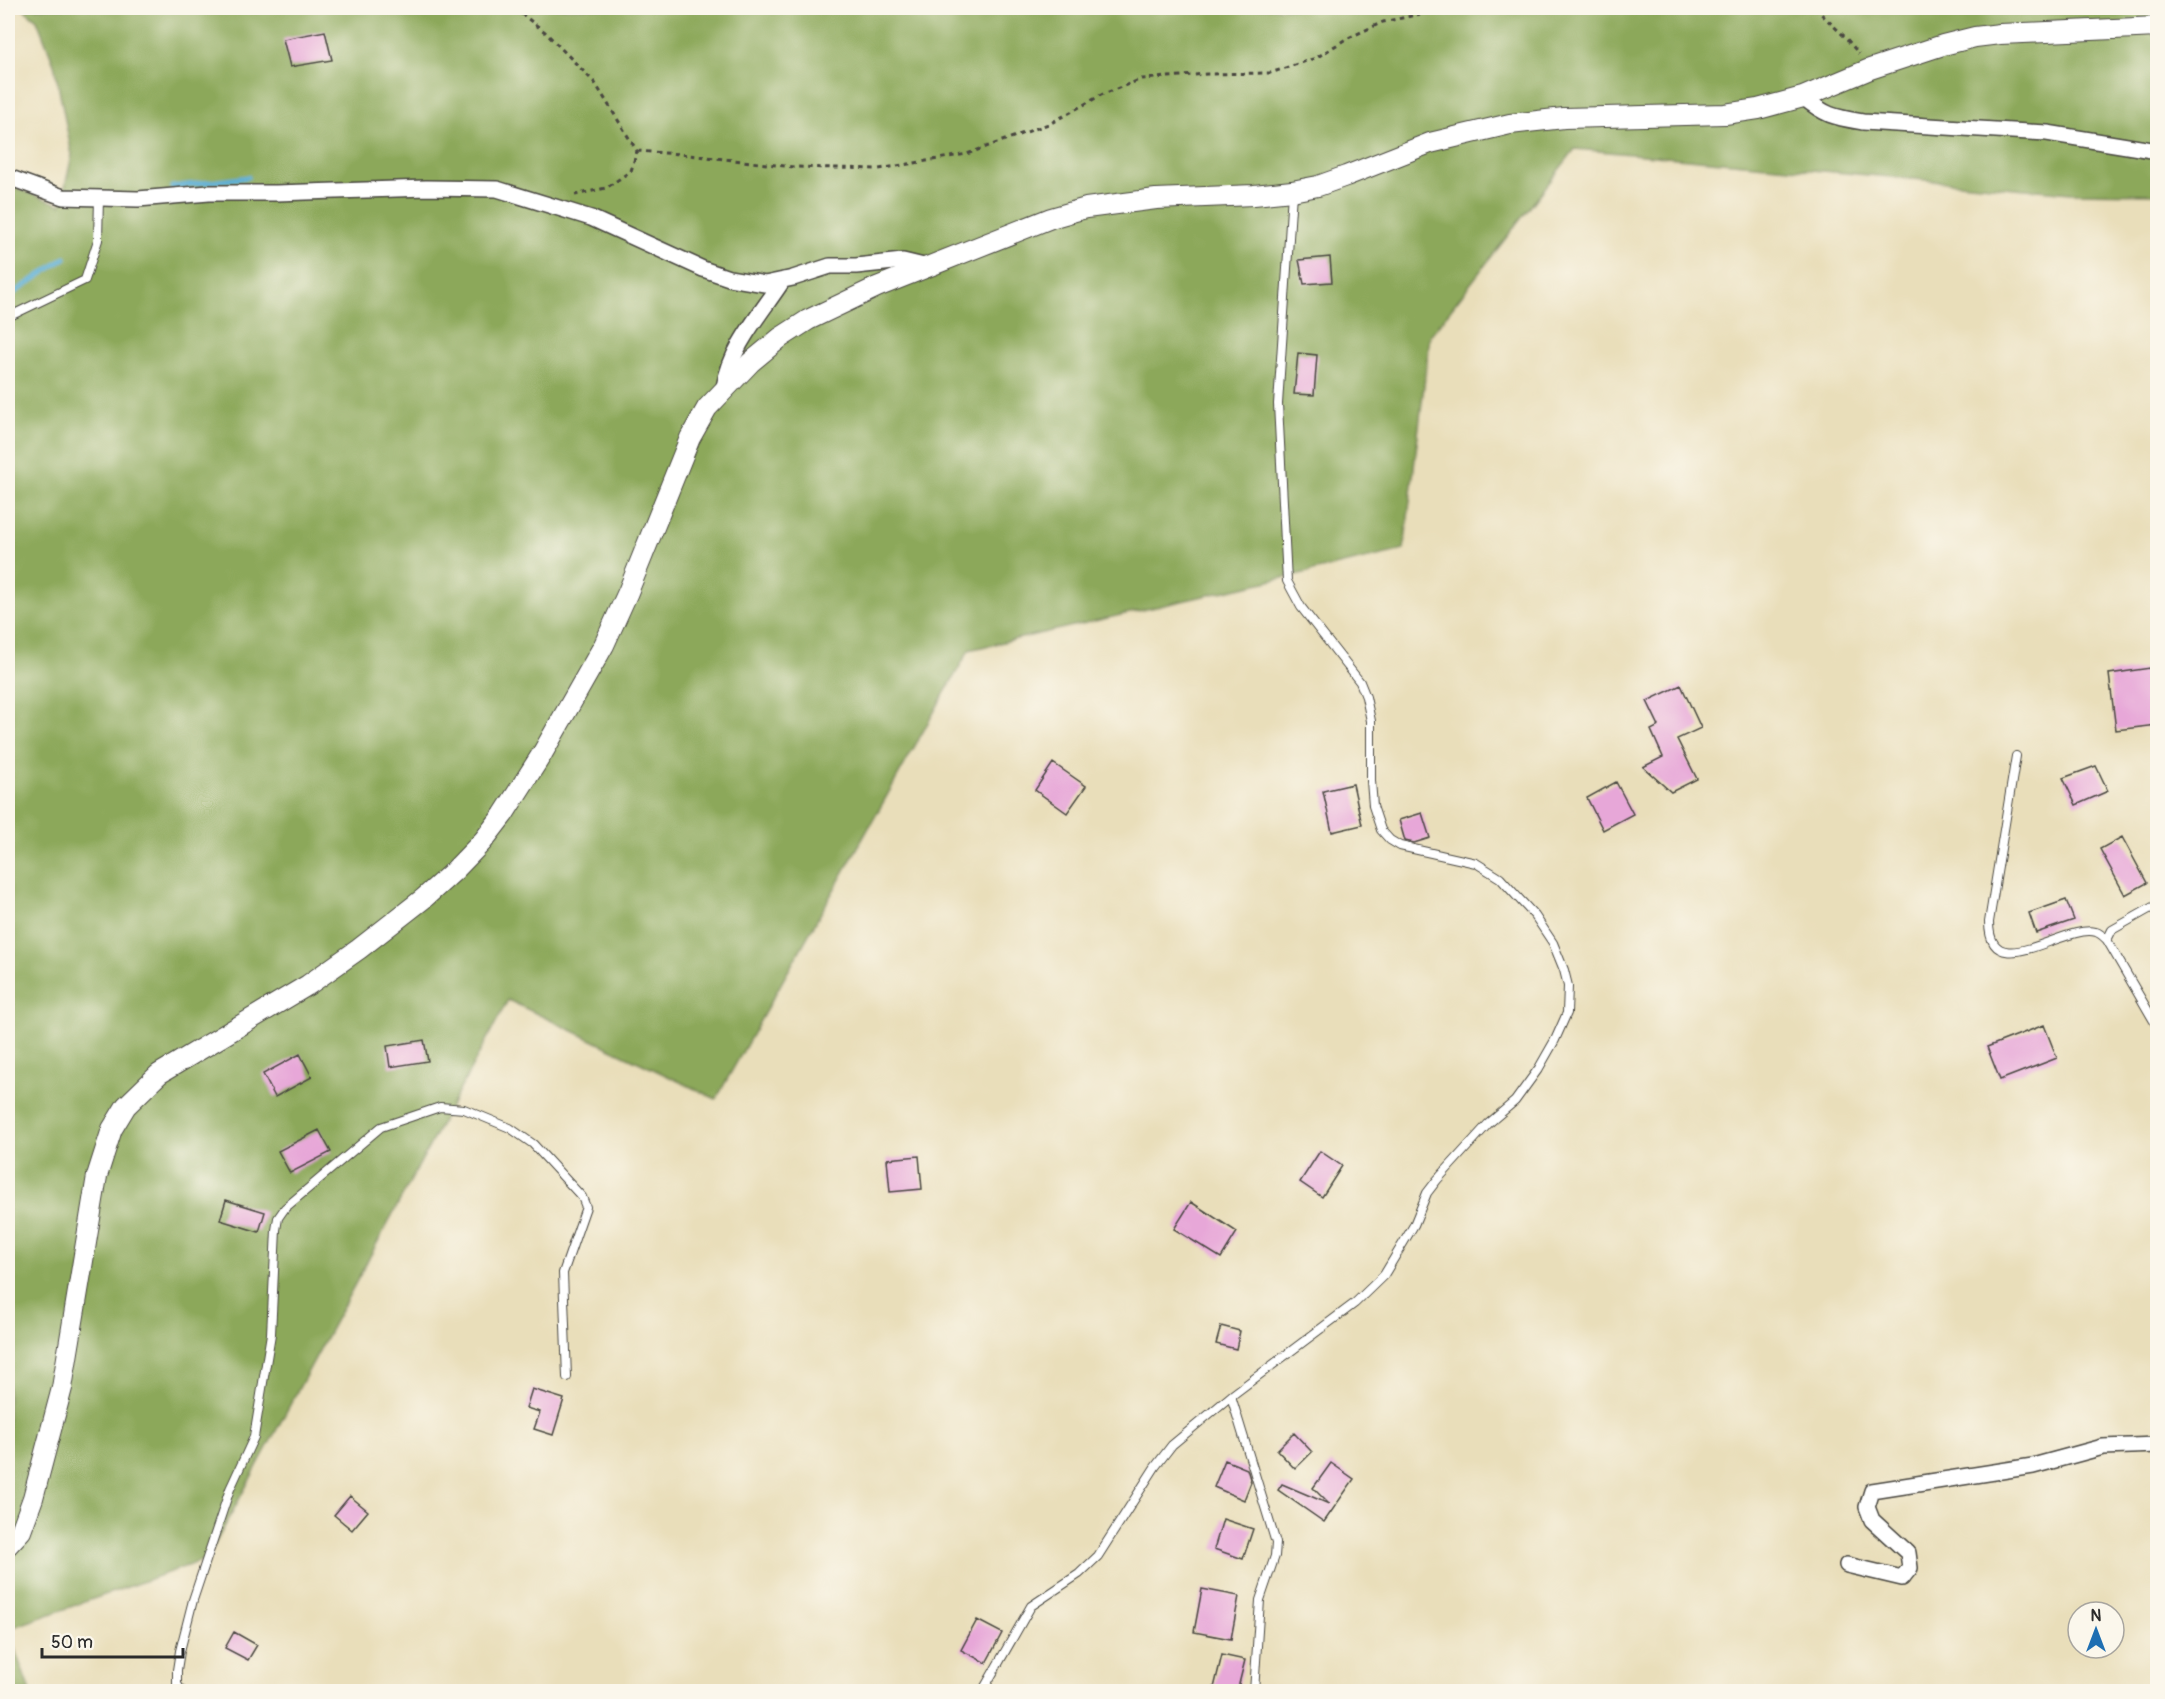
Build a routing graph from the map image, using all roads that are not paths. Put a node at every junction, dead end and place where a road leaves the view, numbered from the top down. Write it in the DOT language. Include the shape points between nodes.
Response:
graph roads {
  1 [pos="2157,27"];
  2 [pos="1803,97"];
  3 [pos="2157,151"];
  4 [pos="8,177"];
  5 [pos="1292,191"];
  6 [pos="99,198"];
  7 [pos="928,267"];
  8 [pos="783,280"];
  9 [pos="8,318"];
  10 [pos="724,387"];
  11 [pos="2016,756"];
  12 [pos="2157,904"];
  13 [pos="2107,940"];
  14 [pos="2157,1028"];
  15 [pos="567,1377"];
  16 [pos="1231,1396"];
  17 [pos="2157,1445"];
  18 [pos="8,1545"];
  19 [pos="1847,1565"];
  20 [pos="182,1692"];
  21 [pos="982,1692"];
  22 [pos="1254,1692"];
  1 -- 2 [label="street" via="1975,37 1870,69"];
  2 -- 3 [label="street" via="1821,112 1863,122 2047,133"];
  2 -- 5 [label="street" via="1725,114 1564,118 1510,124 1430,143 1318,186"];
  4 -- 6 [label="street" via="63,197"];
  5 -- 7 [label="street" via="1156,199 1086,208"];
  5 -- 16 [label="lane" via="1278,405 1287,581 1301,607 1360,682 1366,697 1371,721 1373,806 1381,830 1400,846 1476,863 1500,878 1553,944 1564,970 1568,1001 1561,1028 1539,1068 1515,1101 1488,1124 1427,1193 1414,1225 1384,1275 1355,1303"];
  6 -- 8 [label="street" via="357,189 497,189 591,218 729,278 765,284"];
  6 -- 9 [label="lane" via="98,240 85,280"];
  7 -- 8 [label="street" via="903,261 830,266"];
  7 -- 10 [label="street" via="808,320 780,338"];
  8 -- 10 [label="street" via="736,351"];
  10 -- 18 [label="street" via="690,438 604,645 542,754 483,841 454,871 359,949 308,985 159,1074 126,1106 112,1129 97,1176 62,1388 33,1498 21,1531"];
  11 -- 13 [label="lane" via="1989,922 1993,944 2004,952 2016,952 2083,931 2097,932"];
  12 -- 13 [label="lane" via="2112,930"];
  13 -- 14 [label="lane"];
  15 -- 20 [label="lane" via="563,1273 586,1206 582,1197 533,1144 510,1128 464,1109 440,1107 381,1127 278,1218 271,1334 254,1437 230,1489 193,1600 177,1670 177,1684"];
  16 -- 21 [label="lane" via="1172,1445 1098,1556 1031,1605"];
  16 -- 22 [label="lane" via="1276,1543 1260,1600"];
  17 -- 19 [label="street" via="2103,1447 2033,1467 1872,1491 1867,1507 1872,1520 1908,1553 1911,1568 1902,1578"];
}
